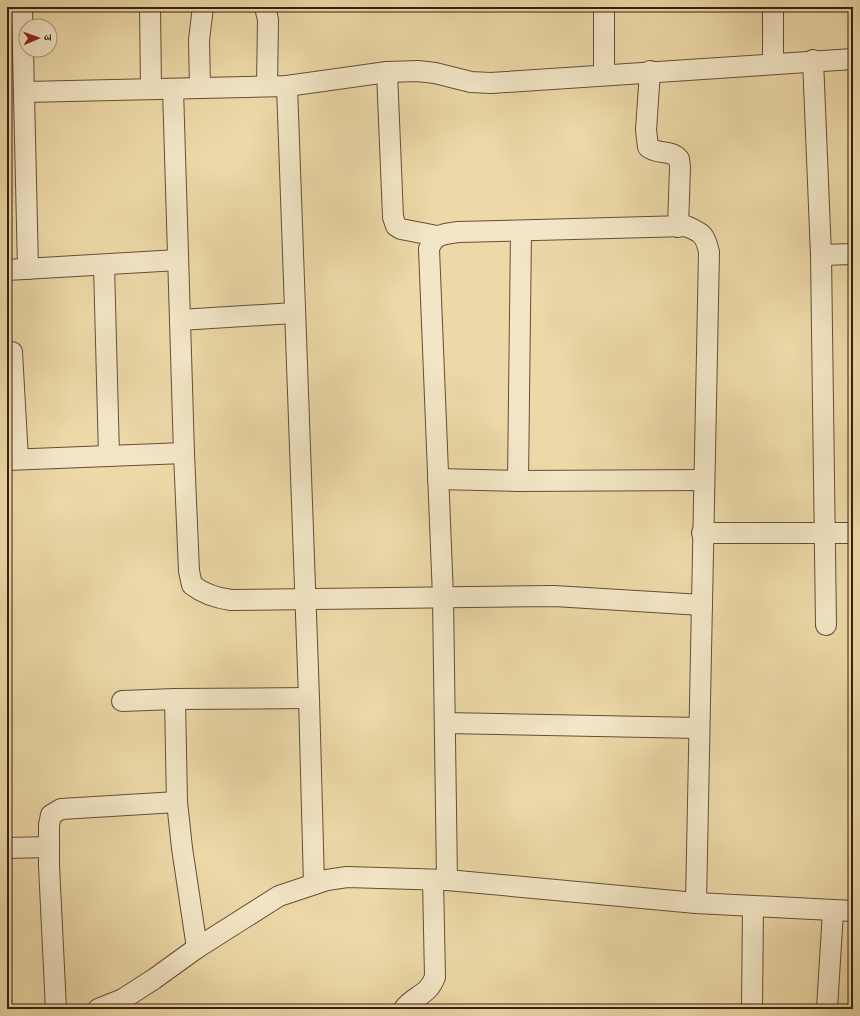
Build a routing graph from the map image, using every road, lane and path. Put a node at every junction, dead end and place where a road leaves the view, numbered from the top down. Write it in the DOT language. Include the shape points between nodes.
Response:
graph roads {
  1 [pos="22,7"];
  2 [pos="150,7"];
  3 [pos="204,7"];
  4 [pos="265,7"];
  5 [pos="604,7"];
  6 [pos="773,7"];
  7 [pos="853,59"];
  8 [pos="812,60"];
  9 [pos="774,64"];
  10 [pos="650,71"];
  11 [pos="387,72"];
  12 [pos="604,74"];
  13 [pos="267,86"];
  14 [pos="287,86"];
  15 [pos="200,88"];
  16 [pos="151,89"];
  17 [pos="173,89"];
  18 [pos="26,92"];
  19 [pos="678,227"];
  20 [pos="521,231"];
  21 [pos="437,236"];
  22 [pos="853,254"];
  23 [pos="821,255"];
  24 [pos="178,260"];
  25 [pos="104,265"];
  26 [pos="7,270"];
  27 [pos="28,270"];
  28 [pos="294,313"];
  29 [pos="180,320"];
  30 [pos="12,352"];
  31 [pos="184,453"];
  32 [pos="109,456"];
  33 [pos="12,460"];
  34 [pos="438,479"];
  35 [pos="704,480"];
  36 [pos="518,481"];
  37 [pos="702,533"];
  38 [pos="853,533"];
  39 [pos="825,534"];
  40 [pos="443,597"];
  41 [pos="305,598"];
  42 [pos="702,605"];
  43 [pos="826,625"];
  44 [pos="310,698"];
  45 [pos="175,699"];
  46 [pos="122,701"];
  47 [pos="446,723"];
  48 [pos="699,728"];
  49 [pos="177,802"];
  50 [pos="49,847"];
  51 [pos="7,848"];
  52 [pos="440,880"];
  53 [pos="314,884"];
  54 [pos="696,903"];
  55 [pos="753,906"];
  56 [pos="833,910"];
  57 [pos="853,911"];
  58 [pos="197,948"];
  59 [pos="56,1009"];
  60 [pos="98,1009"];
  61 [pos="404,1009"];
  62 [pos="752,1009"];
  63 [pos="827,1009"];
  1 -- 18 [label="street"];
  2 -- 16 [label="street"];
  3 -- 15 [label="street" via="199,40"];
  4 -- 13 [label="street" via="268,20"];
  5 -- 12 [label="street"];
  6 -- 9 [label="street"];
  7 -- 8 [label="street"];
  8 -- 9 [label="street"];
  8 -- 23 [label="street"];
  9 -- 10 [label="street"];
  10 -- 12 [label="street"];
  10 -- 19 [label="street" via="646,130 648,147 653,151 670,153 678,159"];
  11 -- 12 [label="street" via="418,71 471,82 491,83"];
  11 -- 14 [label="street"];
  11 -- 21 [label="street" via="393,217 396,226 401,229"];
  13 -- 14 [label="street"];
  13 -- 15 [label="street"];
  14 -- 28 [label="street"];
  15 -- 17 [label="street"];
  16 -- 17 [label="street"];
  16 -- 18 [label="street"];
  17 -- 24 [label="street"];
  18 -- 27 [label="street"];
  19 -- 20 [label="street"];
  19 -- 35 [label="street" via="686,226 700,232 706,239 709,252"];
  20 -- 21 [label="street" via="458,232"];
  20 -- 36 [label="street"];
  21 -- 34 [label="street" via="429,249"];
  22 -- 23 [label="street"];
  23 -- 39 [label="street"];
  24 -- 25 [label="street"];
  24 -- 29 [label="street"];
  25 -- 27 [label="street"];
  25 -- 32 [label="street"];
  26 -- 27 [label="street"];
  28 -- 29 [label="street"];
  28 -- 41 [label="street"];
  29 -- 31 [label="street"];
  30 -- 33 [label="street"];
  31 -- 32 [label="street"];
  31 -- 41 [label="street" via="189,571 192,585 218,599"];
  32 -- 33 [label="street"];
  34 -- 36 [label="street"];
  34 -- 40 [label="street"];
  35 -- 36 [label="street"];
  35 -- 37 [label="street"];
  37 -- 39 [label="street"];
  37 -- 42 [label="street"];
  38 -- 39 [label="street"];
  39 -- 43 [label="street"];
  40 -- 41 [label="street"];
  40 -- 42 [label="street" via="554,596"];
  40 -- 47 [label="street"];
  41 -- 44 [label="street"];
  42 -- 48 [label="street"];
  44 -- 45 [label="street"];
  44 -- 53 [label="street"];
  45 -- 46 [label="street"];
  45 -- 49 [label="street"];
  47 -- 48 [label="street"];
  47 -- 52 [label="street"];
  48 -- 54 [label="street"];
  49 -- 50 [label="street" via="61,809 51,815"];
  49 -- 58 [label="street"];
  50 -- 51 [label="street"];
  50 -- 59 [label="street"];
  52 -- 53 [label="street" via="347,877"];
  52 -- 54 [label="street"];
  52 -- 61 [label="street" via="435,977 431,987 409,1002"];
  53 -- 58 [label="street" via="279,896"];
  54 -- 55 [label="street"];
  55 -- 56 [label="street"];
  55 -- 62 [label="street"];
  56 -- 57 [label="street"];
  56 -- 63 [label="street"];
  58 -- 60 [label="street" via="123,999"];
}
